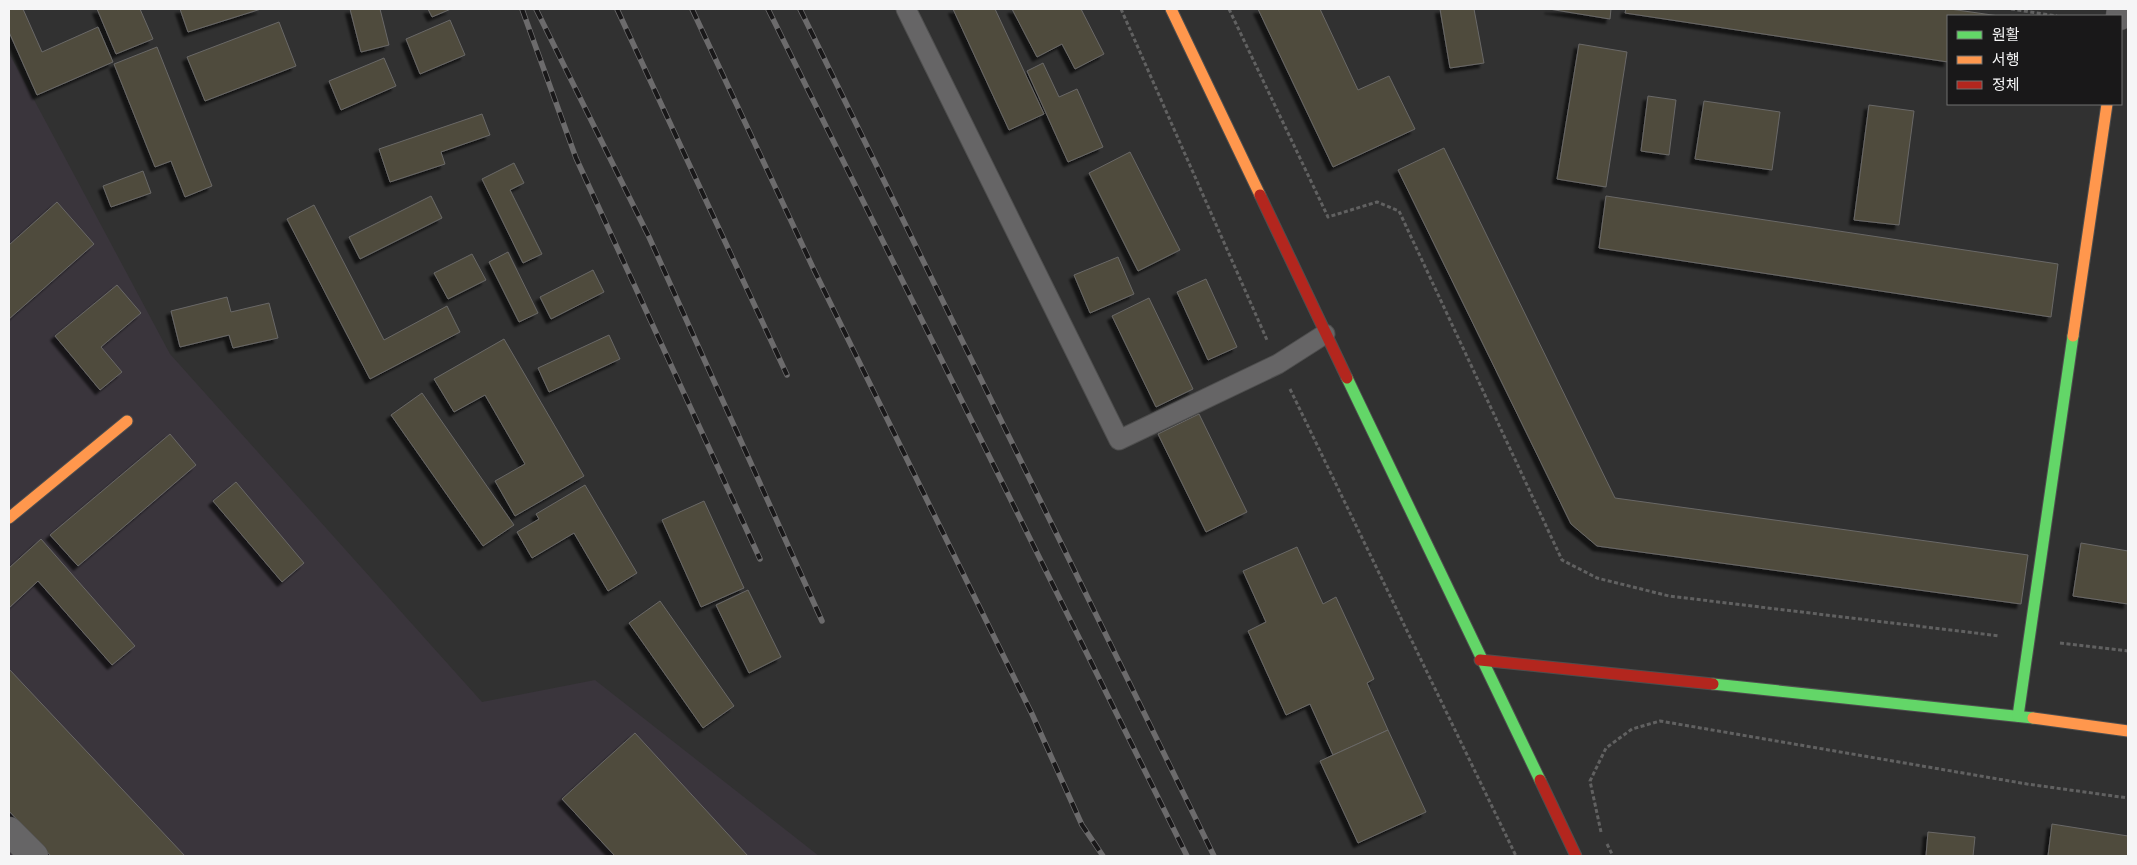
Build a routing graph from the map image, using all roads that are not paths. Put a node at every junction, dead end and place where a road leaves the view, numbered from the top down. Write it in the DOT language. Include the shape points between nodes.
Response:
graph roads {
  1 [pos="906,9"];
  2 [pos="1171,9"];
  3 [pos="2107,105"];
  4 [pos="1326,334"];
  5 [pos="127,421"];
  6 [pos="9,518"];
  7 [pos="1480,660"];
  8 [pos="2018,716"];
  9 [pos="2128,731"];
  10 [pos="9,831"];
  11 [pos="34,856"];
  12 [pos="1576,856"];
  1 -- 4 [label="lane" via="1119,440 1278,364"];
  2 -- 4 [label="main road"];
  3 -- 8 [label="main road"];
  4 -- 7 [label="main road"];
  5 -- 6 [label="main road"];
  7 -- 8 [label="main road"];
  7 -- 12 [label="main road"];
  8 -- 9 [label="main road"];
  10 -- 11 [label="street"];
}
